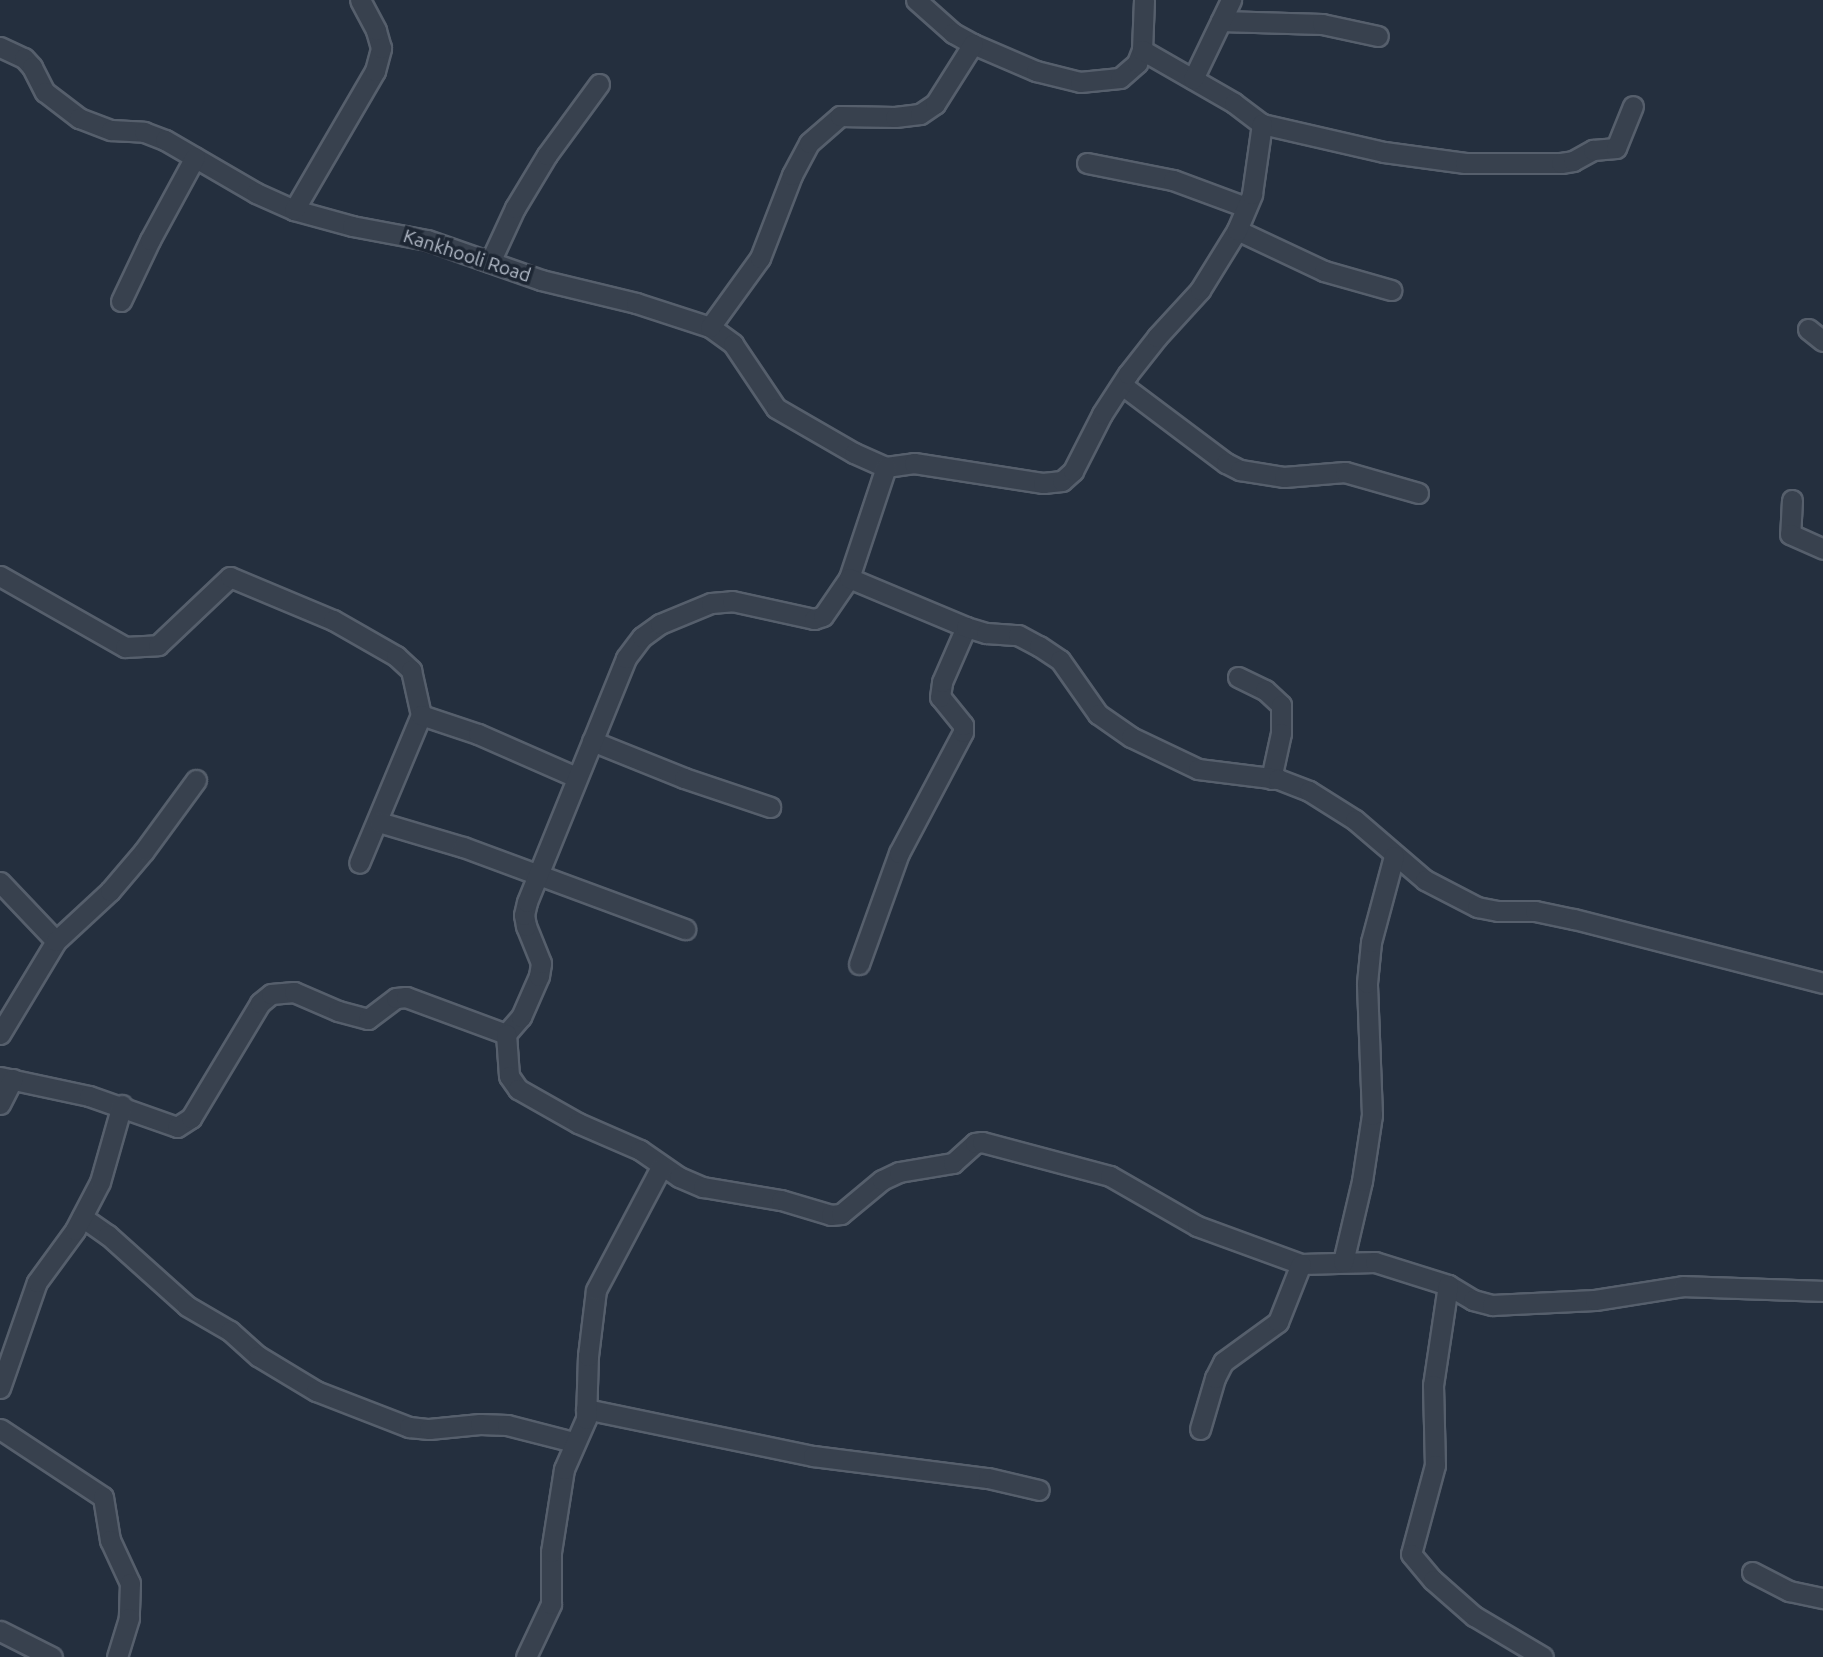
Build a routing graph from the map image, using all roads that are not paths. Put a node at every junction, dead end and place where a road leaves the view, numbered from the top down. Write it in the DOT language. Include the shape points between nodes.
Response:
graph roads {
  1 [pos="360,0"];
  2 [pos="916,0"];
  3 [pos="1144,0"];
  4 [pos="1231,0"];
  5 [pos="1221,21"];
  6 [pos="1378,36"];
  7 [pos="972,44"];
  8 [pos="0,47"];
  9 [pos="1142,50"];
  10 [pos="1193,79"];
  11 [pos="599,84"];
  12 [pos="1633,106"];
  13 [pos="1262,124"];
  14 [pos="195,157"];
  15 [pos="1087,163"];
  16 [pos="1246,207"];
  17 [pos="294,210"];
  18 [pos="1237,230"];
  19 [pos="490,262"];
  20 [pos="1391,290"];
  21 [pos="121,301"];
  22 [pos="710,327"];
  23 [pos="1122,385"];
  24 [pos="886,467"];
  25 [pos="1418,493"];
  26 [pos="1792,500"];
  27 [pos="1823,549"];
  28 [pos="0,576"];
  29 [pos="849,578"];
  30 [pos="967,627"];
  31 [pos="1238,677"];
  32 [pos="421,715"];
  33 [pos="592,741"];
  34 [pos="576,777"];
  35 [pos="1271,779"];
  36 [pos="196,780"];
  37 [pos="770,807"];
  38 [pos="379,822"];
  39 [pos="1394,856"];
  40 [pos="359,863"];
  41 [pos="537,876"];
  42 [pos="0,882"];
  43 [pos="685,929"];
  44 [pos="56,941"];
  45 [pos="859,964"];
  46 [pos="1823,984"];
  47 [pos="0,1034"];
  48 [pos="506,1034"];
  49 [pos="6,1078"];
  50 [pos="0,1104"];
  51 [pos="122,1105"];
  52 [pos="661,1167"];
  53 [pos="82,1217"];
  54 [pos="1343,1262"];
  55 [pos="1301,1265"];
  56 [pos="1447,1285"];
  57 [pos="1823,1291"];
  58 [pos="0,1388"];
  59 [pos="586,1409"];
  60 [pos="0,1429"];
  61 [pos="1200,1429"];
  62 [pos="573,1442"];
  63 [pos="1039,1490"];
  64 [pos="1752,1572"];
  65 [pos="1823,1598"];
  66 [pos="0,1631"];
  67 [pos="52,1657"];
  68 [pos="117,1657"];
  69 [pos="526,1657"];
  70 [pos="1543,1657"];
  1 -- 17 [label="street" via="376,30 379,58"];
  2 -- 7 [label="street"];
  3 -- 9 [label="street"];
  4 -- 5 [label="street"];
  5 -- 6 [label="street" via="1322,24"];
  5 -- 10 [label="street"];
  7 -- 9 [label="street" via="1036,71 1080,82 1120,78 1137,63"];
  7 -- 22 [label="street" via="935,104 920,114 840,116 809,143 760,258"];
  8 -- 14 [label="street, Kankhooli Road" via="24,58 45,92 79,118 111,130 144,132"];
  9 -- 10 [label="street"];
  10 -- 13 [label="street"];
  11 -- 19 [label="street" via="528,186"];
  12 -- 13 [label="street" via="1616,148 1592,150 1561,163 1465,163 1384,152"];
  13 -- 16 [label="street"];
  14 -- 17 [label="street, Kankhooli Road"];
  14 -- 21 [label="street"];
  15 -- 16 [label="street" via="1174,180"];
  16 -- 18 [label="street"];
  17 -- 19 [label="street, Kankhooli Road" via="427,240"];
  18 -- 20 [label="street" via="1324,271"];
  18 -- 23 [label="street" via="1200,290"];
  19 -- 22 [label="street, Kankhooli Road"];
  22 -- 24 [label="street, Kankhooli Road" via="733,344 776,408"];
  23 -- 24 [label="street" via="1073,471 1062,481 1043,483 914,463"];
  23 -- 25 [label="street" via="1240,470 1284,477 1345,472"];
  24 -- 29 [label="street"];
  26 -- 27 [label="street" via="1790,534"];
  28 -- 32 [label="street" via="125,647 158,645 230,578 332,620 396,656 411,670"];
  29 -- 30 [label="street"];
  29 -- 33 [label="street" via="823,617 814,619 732,601 711,603 660,624 642,637 626,658"];
  30 -- 35 [label="street" via="986,634 1018,635 1039,646 1060,660 1098,714 1164,754 1198,769"];
  30 -- 45 [label="street" via="942,682 940,697 963,725 963,732 904,843"];
  31 -- 35 [label="street" via="1265,690 1281,705 1281,733"];
  32 -- 34 [label="street" via="478,734"];
  32 -- 38 [label="street"];
  33 -- 34 [label="street"];
  33 -- 37 [label="street"];
  34 -- 41 [label="street"];
  35 -- 39 [label="street" via="1309,791 1333,805"];
  36 -- 44 [label="street" via="110,891"];
  38 -- 40 [label="street"];
  38 -- 41 [label="street" via="463,847"];
  39 -- 46 [label="street" via="1425,880 1477,907 1574,919"];
  39 -- 54 [label="street" via="1371,942 1367,983 1372,1115"];
  41 -- 43 [label="street"];
  41 -- 48 [label="street" via="524,915 541,963 539,976 526,1008"];
  42 -- 44 [label="street"];
  44 -- 47 [label="street"];
  48 -- 51 [label="street" via="406,997 397,998 368,1019 305,995 280,992 260,1003 201,1104 184,1123 177,1127 166,1124"];
  48 -- 52 [label="street" via="509,1076 518,1089 578,1123 640,1150"];
  49 -- 50 [label="street"];
  49 -- 51 [label="street"];
  51 -- 53 [label="street" via="100,1182"];
  52 -- 55 [label="street" via="703,1187 841,1214 899,1172 953,1164 975,1143 993,1144 1110,1176 1197,1226"];
  52 -- 59 [label="street" via="596,1290"];
  53 -- 58 [label="street" via="37,1282"];
  53 -- 62 [label="street" via="187,1306 316,1391 409,1427 508,1424"];
  54 -- 55 [label="street"];
  54 -- 56 [label="street" via="1375,1262"];
  55 -- 61 [label="street" via="1278,1322 1223,1362"];
  56 -- 57 [label="street" via="1492,1305 1595,1300 1683,1286"];
  56 -- 70 [label="street" via="1433,1385 1435,1465 1411,1554 1474,1616"];
  59 -- 62 [label="street" via="586,1419"];
  59 -- 63 [label="street" via="813,1456 988,1478"];
  60 -- 68 [label="street" via="103,1497 110,1539 130,1583 129,1618"];
  62 -- 69 [label="street" via="564,1469 551,1552 551,1604"];
  64 -- 65 [label="street" via="1789,1591"];
  66 -- 67 [label="street"];
}
